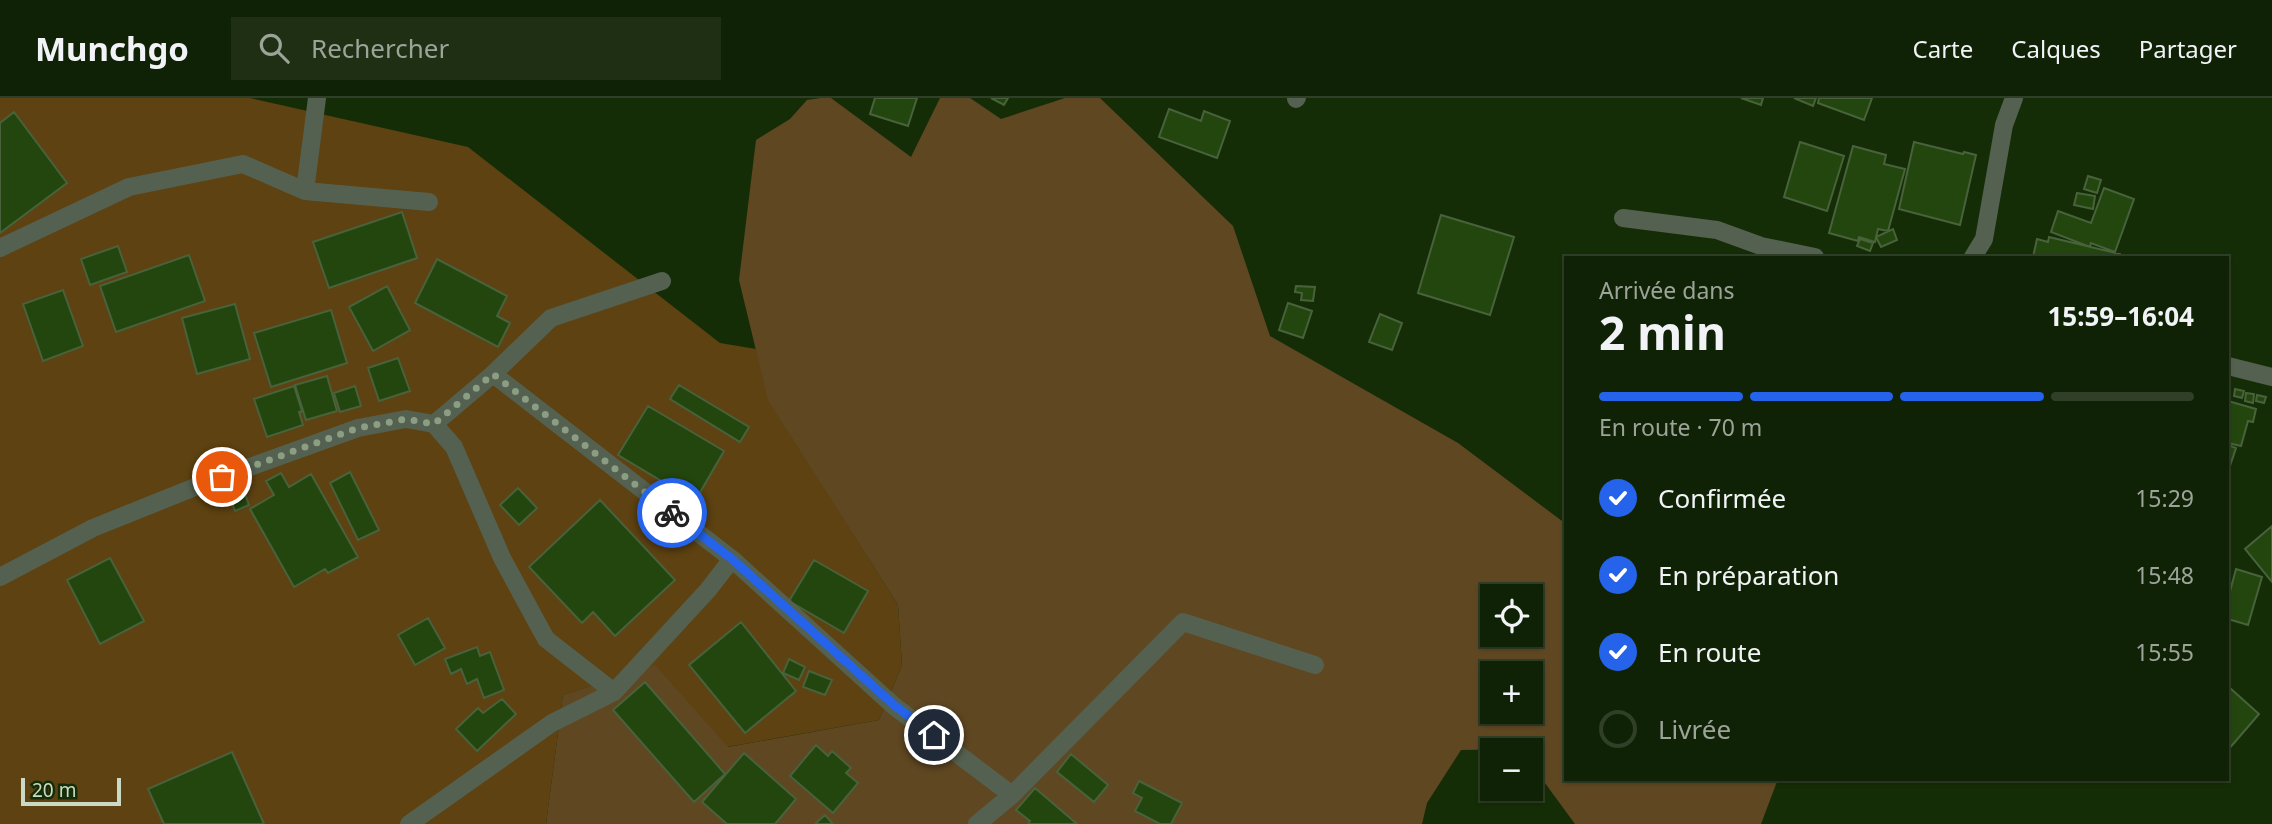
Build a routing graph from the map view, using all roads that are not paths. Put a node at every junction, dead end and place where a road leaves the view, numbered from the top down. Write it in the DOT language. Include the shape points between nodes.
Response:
graph roads {
  1 [pos="317,98"];
  2 [pos="2014,98"];
  3 [pos="305,191"];
  4 [pos="429,202"];
  5 [pos="1623,218"];
  6 [pos="0,248"];
  7 [pos="1810,256"];
  8 [pos="1974,256"];
  9 [pos="662,281"];
  10 [pos="2229,366"];
  11 [pos="493,374"];
  12 [pos="2272,377"];
  13 [pos="434,424"];
  14 [pos="732,559"];
  15 [pos="0,577"];
  16 [pos="1315,665"];
  17 [pos="614,692"];
  18 [pos="1012,795"];
  19 [pos="409,824"];
  20 [pos="977,824"];
  1 -- 3 [label="street"];
  2 -- 8 [label="street" via="2004,125 1984,239"];
  3 -- 4 [label="street"];
  3 -- 6 [label="street" via="243,164 128,187"];
  5 -- 7 [label="street" via="1717,230 1761,246"];
  9 -- 11 [label="street" via="551,318"];
  10 -- 12 [label="street"];
  11 -- 13 [label="street"];
  11 -- 14 [label="street"];
  13 -- 15 [label="street" via="406,419 358,428 93,528"];
  13 -- 17 [label="street" via="454,447 502,558 546,639"];
  14 -- 17 [label="street"];
  14 -- 18 [label="street" via="894,705"];
  16 -- 18 [label="street" via="1183,622"];
  17 -- 19 [label="street" via="552,723"];
  18 -- 20 [label="street"];
}
